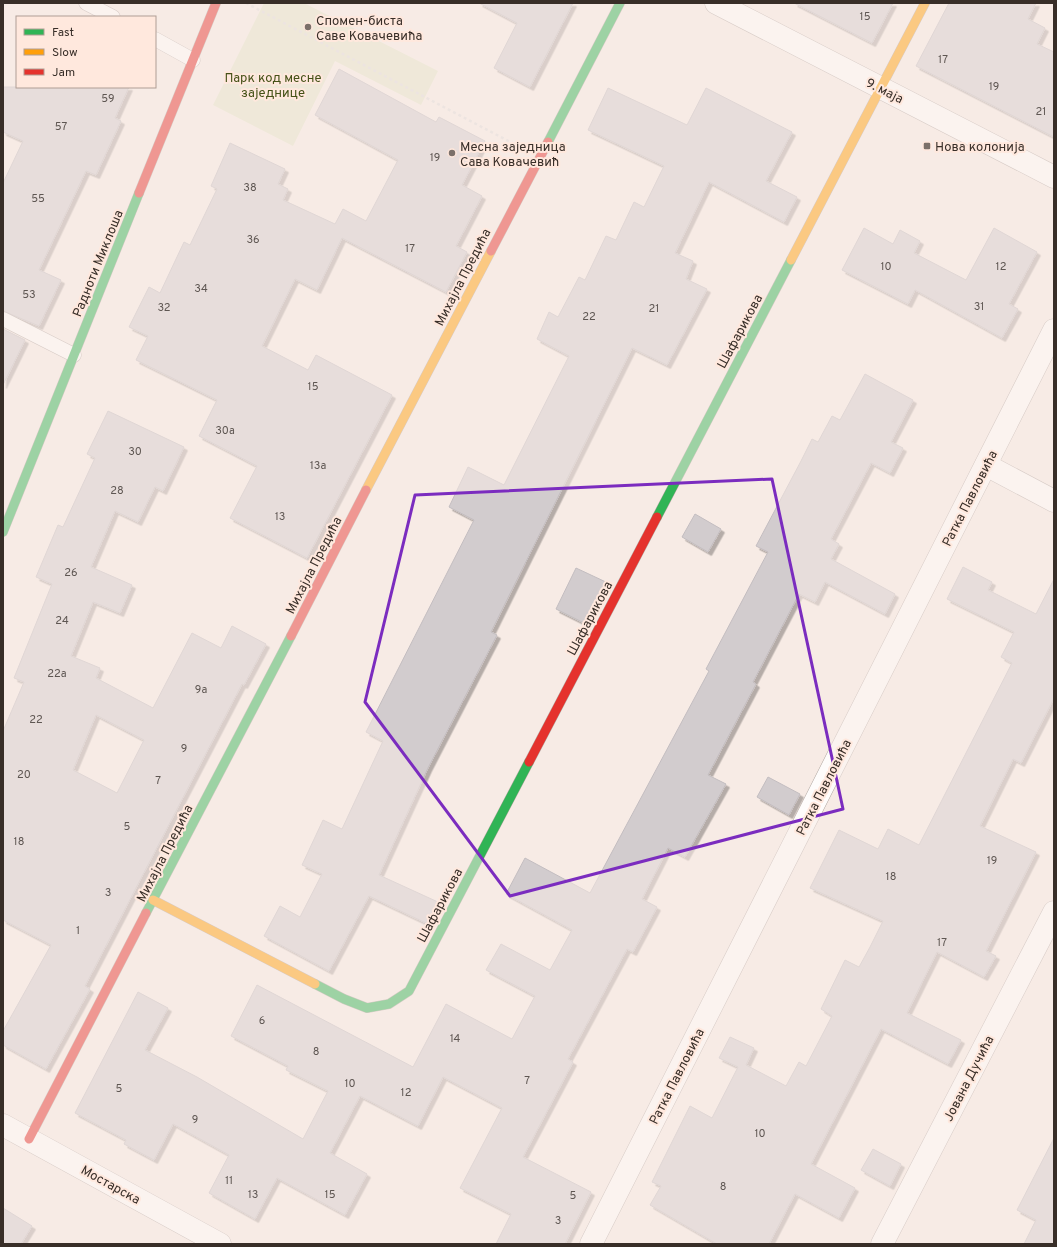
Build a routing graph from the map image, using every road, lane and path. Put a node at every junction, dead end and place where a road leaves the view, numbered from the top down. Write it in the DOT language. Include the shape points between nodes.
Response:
graph roads {
  1 [pos="86,3"];
  2 [pos="216,3"];
  3 [pos="246,3"];
  4 [pos="620,3"];
  5 [pos="716,3"];
  6 [pos="925,3"];
  7 [pos="111,16"];
  8 [pos="156,40"];
  9 [pos="193,60"];
  10 [pos="881,88"];
  11 [pos="539,158"];
  12 [pos="1054,177"];
  13 [pos="3,318"];
  14 [pos="1054,330"];
  15 [pos="74,355"];
  16 [pos="986,465"];
  17 [pos="1054,500"];
  18 [pos="3,532"];
  19 [pos="153,900"];
  20 [pos="1054,912"];
  21 [pos="3,1125"];
  22 [pos="29,1139"];
  23 [pos="220,1244"];
  24 [pos="591,1244"];
  25 [pos="882,1244"];
  1 -- 7 [label="lane"];
  2 -- 9 [label="street, Радноти Миклоша"];
  3 -- 11 [label="path"];
  4 -- 11 [label="street, Михајла Предића"];
  5 -- 10 [label="street, 9. маја"];
  6 -- 10 [label="street, Шафарикова"];
  8 -- 9 [label="lane"];
  9 -- 15 [label="street, Радноти Миклоша"];
  10 -- 12 [label="street, 9. маја"];
  10 -- 19 [label="street, Шафарикова" via="409,991 389,1004 368,1008 344,999"];
  11 -- 19 [label="street, Михајла Предића"];
  13 -- 15 [label="lane"];
  14 -- 16 [label="street, Ратка Павловића"];
  15 -- 18 [label="street, Радноти Миклоша"];
  16 -- 17 [label="street"];
  16 -- 24 [label="street, Ратка Павловића"];
  19 -- 22 [label="street, Михајла Предића"];
  20 -- 25 [label="street, Јована Дучића"];
  21 -- 22 [label="street, Мостарска"];
  22 -- 23 [label="street, Мостарска"];
}
